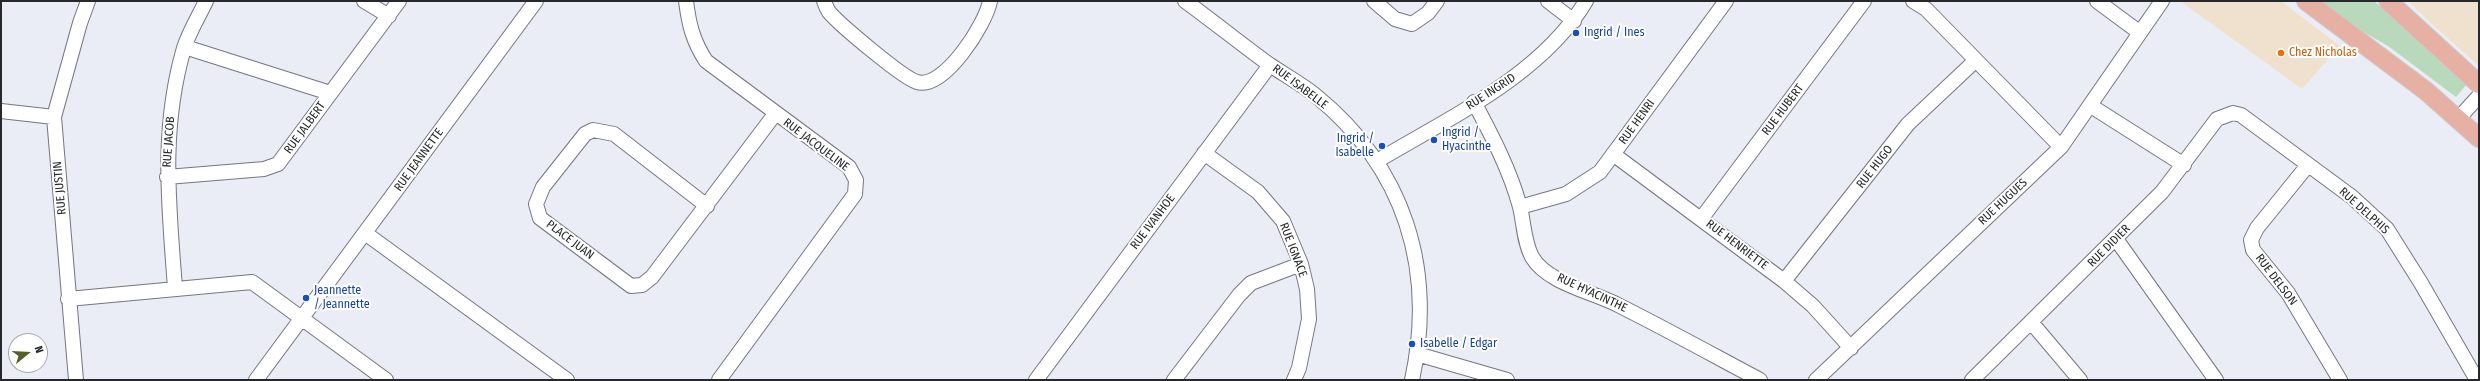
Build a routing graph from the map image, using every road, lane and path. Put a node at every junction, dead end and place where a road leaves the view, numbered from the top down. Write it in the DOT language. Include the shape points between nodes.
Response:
graph roads {
  1 [pos="88,1"];
  2 [pos="206,1"];
  3 [pos="364,1"];
  4 [pos="399,1"];
  5 [pos="536,1"];
  6 [pos="686,1"];
  7 [pos="824,1"];
  8 [pos="990,1"];
  9 [pos="1185,1"];
  10 [pos="1374,1"];
  11 [pos="1437,1"];
  12 [pos="1548,1"];
  13 [pos="1586,1"];
  14 [pos="1726,1"];
  15 [pos="1864,1"];
  16 [pos="1913,1"];
  17 [pos="2097,1"];
  18 [pos="2162,1"];
  19 [pos="2306,1"];
  20 [pos="2388,1"];
  21 [pos="1929,5"];
  22 [pos="389,16"];
  23 [pos="1574,21"];
  24 [pos="2139,32"];
  25 [pos="185,47"];
  26 [pos="1975,61"];
  27 [pos="1270,65"];
  28 [pos="2479,84"];
  29 [pos="330,93"];
  30 [pos="2479,96"];
  31 [pos="1474,102"];
  32 [pos="2092,106"];
  33 [pos="1,111"];
  34 [pos="775,114"];
  35 [pos="2241,115"];
  36 [pos="54,117"];
  37 [pos="2458,118"];
  38 [pos="2479,138"];
  39 [pos="2061,147"];
  40 [pos="1204,153"];
  41 [pos="1613,154"];
  42 [pos="1377,161"];
  43 [pos="2184,165"];
  44 [pos="2308,165"];
  45 [pos="166,177"];
  46 [pos="707,206"];
  47 [pos="1520,207"];
  48 [pos="1701,219"];
  49 [pos="365,233"];
  50 [pos="2116,239"];
  51 [pos="1301,264"];
  52 [pos="1784,281"];
  53 [pos="175,288"];
  54 [pos="68,298"];
  55 [pos="302,318"];
  56 [pos="2031,322"];
  57 [pos="1851,348"];
  58 [pos="1417,354"];
  59 [pos="76,380"];
  60 [pos="256,380"];
  61 [pos="386,380"];
  62 [pos="567,380"];
  63 [pos="719,380"];
  64 [pos="1036,380"];
  65 [pos="1174,380"];
  66 [pos="1294,380"];
  67 [pos="1412,380"];
  68 [pos="1507,380"];
  69 [pos="1760,380"];
  70 [pos="1816,380"];
  71 [pos="1972,380"];
  72 [pos="2080,380"];
  73 [pos="2216,380"];
  74 [pos="2340,380"];
  75 [pos="2477,380"];
  1 -- 36 [label="street, RUE JUSTIN"];
  2 -- 25 [label="street, RUE JACOB"];
  3 -- 22 [label="street"];
  4 -- 22 [label="street, RUE JALBERT"];
  5 -- 49 [label="street, RUE JEANNETTE"];
  6 -- 34 [label="street, RUE JACQUELINE" via="690,32 706,61"];
  7 -- 8 [label="street" via="829,11 874,52 917,82 932,82 943,74 972,40"];
  9 -- 27 [label="street, RUE ISABELLE"];
  10 -- 11 [label="street" via="1395,19 1412,24 1428,13"];
  12 -- 23 [label="street"];
  13 -- 23 [label="street, RUE INGRID"];
  14 -- 41 [label="street, RUE HENRI"];
  15 -- 48 [label="street, RUE HUBERT"];
  16 -- 21 [label="street"];
  17 -- 24 [label="street"];
  18 -- 24 [label="street, RUE HUGUES"];
  19 -- 37 [label="main road"];
  20 -- 28 [label="main road"];
  21 -- 26 [label="street"];
  22 -- 29 [label="street, RUE JALBERT"];
  23 -- 31 [label="street, RUE INGRID" via="1526,69"];
  24 -- 32 [label="street, RUE HUGUES"];
  25 -- 29 [label="street"];
  25 -- 45 [label="street, RUE JACOB" via="172,100"];
  26 -- 39 [label="street"];
  26 -- 52 [label="street, RUE HUGO" via="1908,124"];
  27 -- 40 [label="street, RUE IVANHOE"];
  27 -- 42 [label="street, RUE ISABELLE" via="1315,95 1348,126"];
  29 -- 45 [label="street, RUE JALBERT" via="278,164 264,170"];
  30 -- 37 [label="street"];
  31 -- 42 [label="street, RUE INGRID"];
  31 -- 47 [label="street, RUE HYACINTHE" via="1499,150"];
  32 -- 39 [label="street, RUE HUGUES"];
  32 -- 43 [label="street"];
  33 -- 36 [label="street"];
  34 -- 46 [label="street, PLACE JUAN"];
  34 -- 63 [label="street, RUE JACQUELINE" via="849,167 856,180 855,194"];
  35 -- 43 [label="street, RUE DIDIER" via="2233,113 2217,119"];
  35 -- 44 [label="street, RUE DELPHIS"];
  36 -- 54 [label="street, RUE JUSTIN"];
  37 -- 38 [label="main road"];
  39 -- 57 [label="street, RUE HUGUES"];
  40 -- 51 [label="street, RUE IGNACE" via="1258,192 1283,221"];
  40 -- 64 [label="street, RUE IVANHOE"];
  41 -- 47 [label="street, RUE HENRI" via="1600,172 1580,187 1566,194"];
  41 -- 48 [label="street, RUE HENRIETTE"];
  42 -- 58 [label="street, RUE ISABELLE" via="1403,212 1416,257 1421,288"];
  43 -- 50 [label="street, RUE DIDIER" via="2162,192"];
  44 -- 74 [label="street, RUE DELSON" via="2256,228 2251,240 2253,250 2288,293"];
  44 -- 75 [label="street, RUE DELPHIS" via="2352,197 2387,230"];
  45 -- 53 [label="street, RUE JACOB"];
  46 -- 46 [label="street, PLACE JUAN" via="614,134 593,130 585,134 543,187 536,204 540,218 631,286 642,285 652,277"];
  47 -- 69 [label="street, RUE HYACINTHE" via="1527,245 1533,258 1542,268 1566,283 1617,304"];
  48 -- 52 [label="street, RUE HENRIETTE"];
  49 -- 55 [label="street, RUE JEANNETTE"];
  49 -- 62 [label="street"];
  50 -- 56 [label="street, RUE DIDIER"];
  50 -- 73 [label="street"];
  51 -- 65 [label="street" via="1251,283"];
  51 -- 66 [label="street, RUE IGNACE" via="1307,289 1309,319"];
  52 -- 57 [label="street, RUE HENRIETTE" via="1813,306"];
  53 -- 54 [label="street"];
  53 -- 55 [label="street" via="252,282"];
  54 -- 59 [label="street, RUE JUSTIN"];
  55 -- 60 [label="street, RUE JEANNETTE"];
  55 -- 61 [label="street"];
  56 -- 71 [label="street, RUE DIDIER"];
  56 -- 72 [label="street"];
  57 -- 70 [label="street, RUE HUGUES"];
  58 -- 67 [label="street, RUE ISABELLE"];
  58 -- 68 [label="street"];
}
